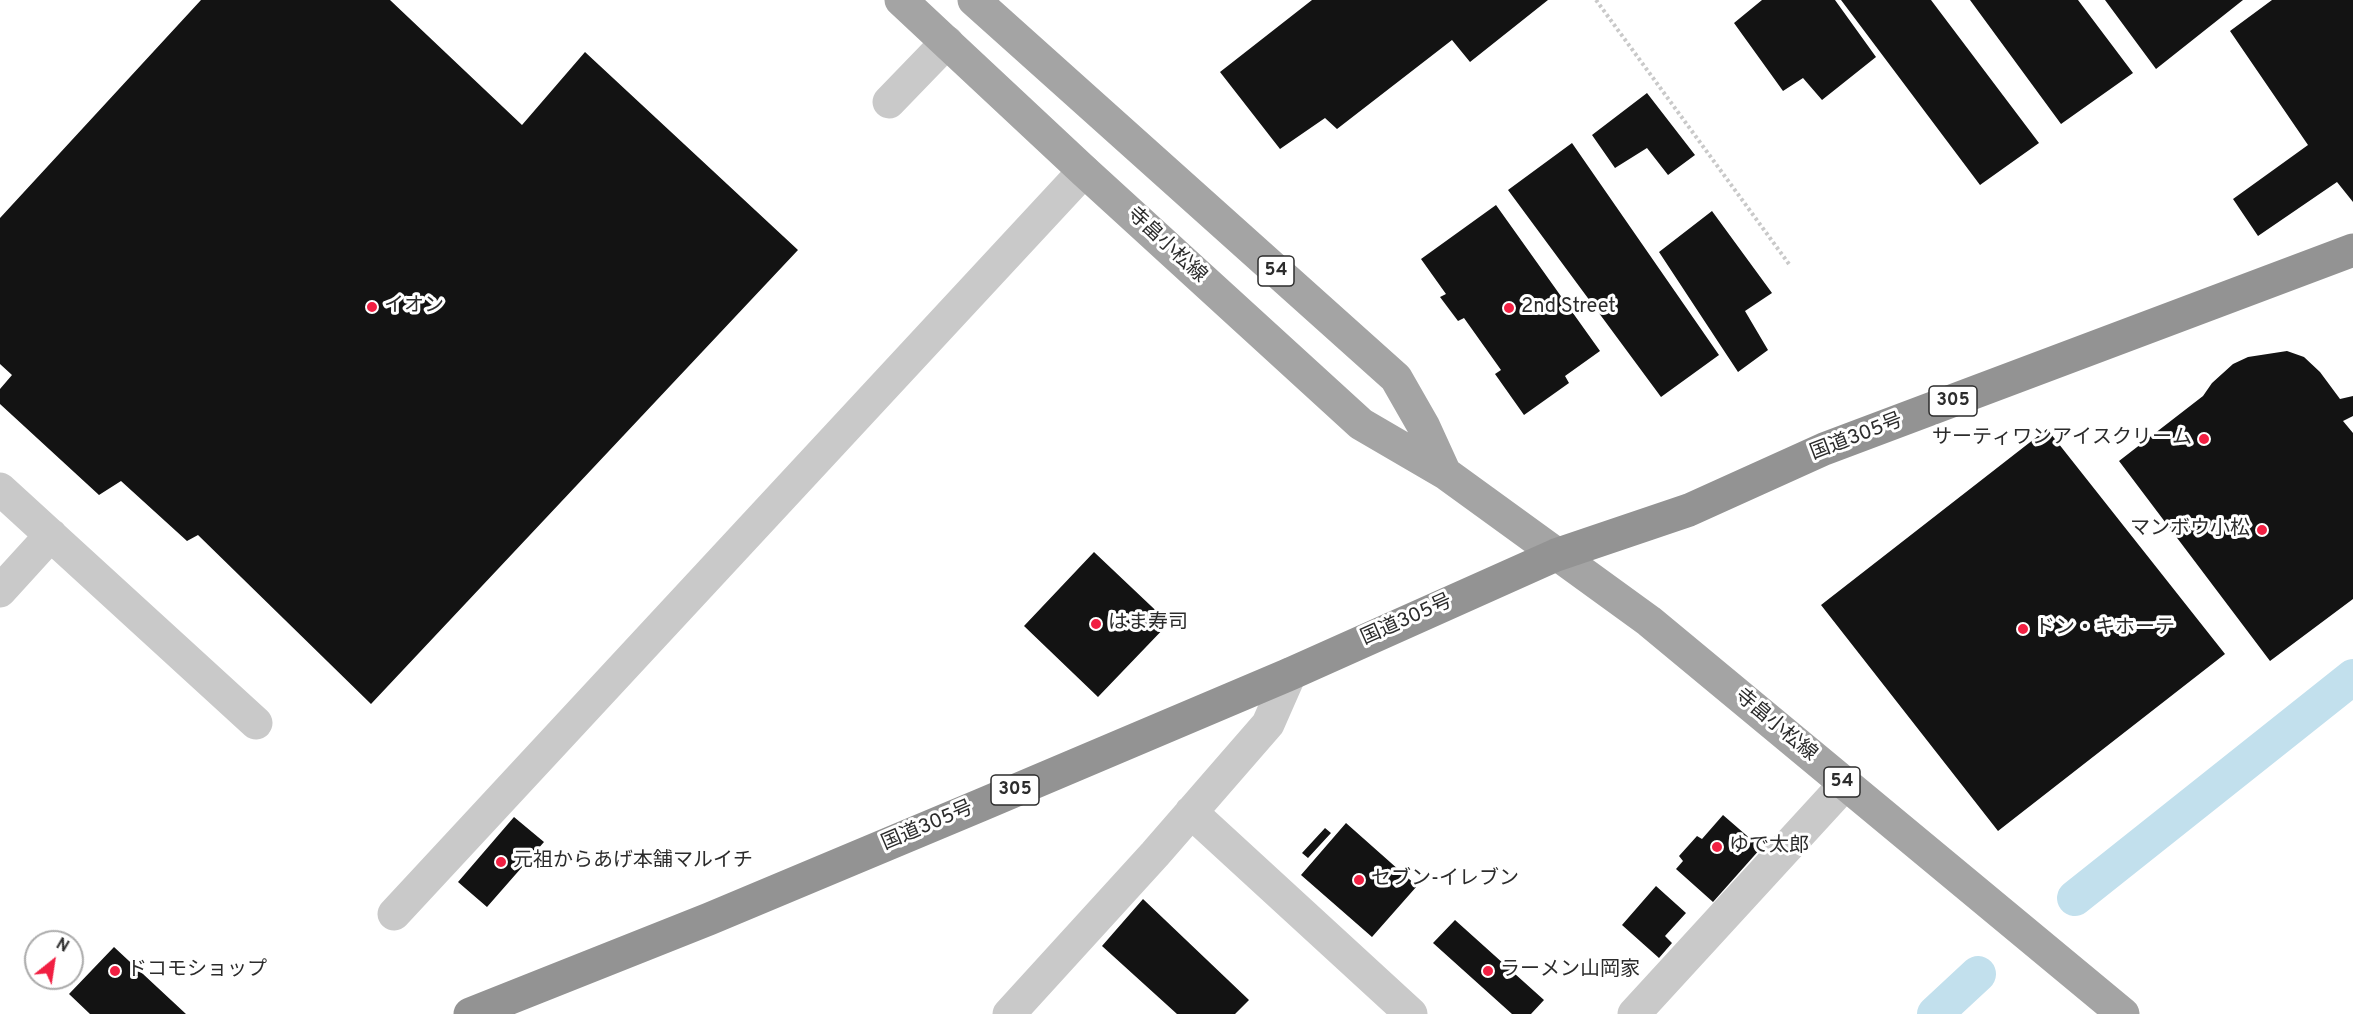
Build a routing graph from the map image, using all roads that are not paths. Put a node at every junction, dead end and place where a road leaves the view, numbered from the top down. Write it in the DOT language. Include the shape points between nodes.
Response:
graph roads {
  1 [pos="902,0"];
  2 [pos="974,0"];
  3 [pos="947,42"];
  4 [pos="889,102"];
  5 [pos="1084,171"];
  6 [pos="2353,250"];
  7 [pos="1444,473"];
  8 [pos="0,489"];
  9 [pos="51,535"];
  10 [pos="1556,555"];
  11 [pos="0,591"];
  12 [pos="1290,674"];
  13 [pos="256,723"];
  14 [pos="1845,784"];
  15 [pos="1191,812"];
  16 [pos="394,914"];
  17 [pos="470,1014"];
  18 [pos="1009,1014"];
  19 [pos="1411,1014"];
  20 [pos="1634,1014"];
  21 [pos="2123,1014"];
  1 -- 3 [label="main road, 寺畠小松線 / 54"];
  2 -- 7 [label="main road, 54" via="1396,378"];
  3 -- 4 [label="street"];
  3 -- 5 [label="main road, 寺畠小松線 / 54"];
  5 -- 7 [label="main road, 寺畠小松線 / 54" via="1361,424"];
  5 -- 16 [label="street"];
  6 -- 10 [label="highway, 国道305号 / 305" via="1824,449 1689,510"];
  7 -- 10 [label="main road, 寺畠小松線 / 54"];
  8 -- 9 [label="street"];
  9 -- 11 [label="street"];
  9 -- 13 [label="street"];
  10 -- 12 [label="highway, 国道305号 / 305"];
  10 -- 14 [label="main road, 寺畠小松線 / 54" via="1649,621"];
  12 -- 15 [label="street" via="1268,724"];
  12 -- 17 [label="highway, 国道305号 / 305" via="709,919"];
  14 -- 20 [label="street"];
  14 -- 21 [label="main road, 寺畠小松線 / 54"];
  15 -- 18 [label="street"];
  15 -- 19 [label="street"];
}
